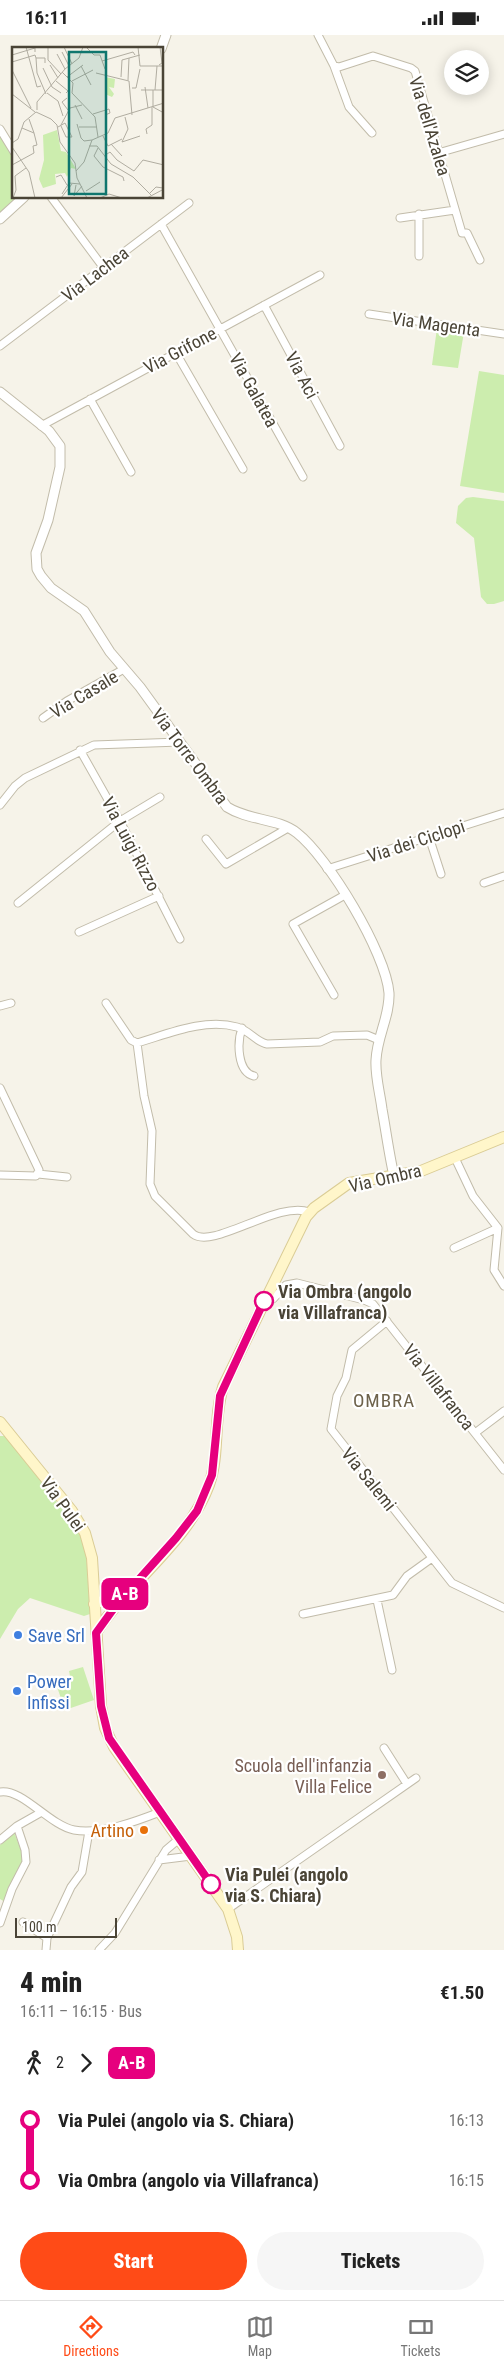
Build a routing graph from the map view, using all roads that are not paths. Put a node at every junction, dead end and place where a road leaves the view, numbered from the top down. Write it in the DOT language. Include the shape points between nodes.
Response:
graph roads {
  1 [pos="166,35"];
  2 [pos="318,35"];
  3 [pos="162,47"];
  4 [pos="334,66"];
  5 [pos="0,129"];
  6 [pos="372,133"];
  7 [pos="504,134"];
  8 [pos="12,149"];
  9 [pos="438,153"];
  10 [pos="22,199"];
  11 [pos="52,199"];
  12 [pos="189,203"];
  13 [pos="455,210"];
  14 [pos="418,214"];
  15 [pos="400,218"];
  16 [pos="0,219"];
  17 [pos="161,224"];
  18 [pos="420,256"];
  19 [pos="480,260"];
  20 [pos="103,267"];
  21 [pos="320,275"];
  22 [pos="264,305"];
  23 [pos="368,314"];
  24 [pos="220,329"];
  25 [pos="504,333"];
  26 [pos="0,347"];
  27 [pos="176,353"];
  28 [pos="0,392"];
  29 [pos="90,399"];
  30 [pos="41,425"];
  31 [pos="340,446"];
  32 [pos="243,469"];
  33 [pos="131,472"];
  34 [pos="303,477"];
  35 [pos="124,669"];
  36 [pos="43,718"];
  37 [pos="180,742"];
  38 [pos="80,750"];
  39 [pos="160,797"];
  40 [pos="0,805"];
  41 [pos="504,813"];
  42 [pos="120,821"];
  43 [pos="288,828"];
  44 [pos="429,837"];
  45 [pos="206,839"];
  46 [pos="327,869"];
  47 [pos="441,874"];
  48 [pos="504,876"];
  49 [pos="484,883"];
  50 [pos="345,895"];
  51 [pos="159,896"];
  52 [pos="18,903"];
  53 [pos="79,932"];
  54 [pos="180,939"];
  55 [pos="334,995"];
  56 [pos="11,1003"];
  57 [pos="106,1003"];
  58 [pos="0,1006"];
  59 [pos="242,1028"];
  60 [pos="379,1040"];
  61 [pos="137,1043"];
  62 [pos="254,1076"];
  63 [pos="0,1088"];
  64 [pos="504,1137"];
  65 [pos="455,1158"];
  66 [pos="38,1174"];
  67 [pos="0,1175"];
  68 [pos="394,1176"];
  69 [pos="67,1177"];
  70 [pos="309,1212"];
  71 [pos="498,1227"];
  72 [pos="454,1248"];
  73 [pos="504,1286"];
  74 [pos="264,1301"];
  75 [pos="387,1321"];
  76 [pos="504,1411"];
  77 [pos="0,1422"];
  78 [pos="475,1433"];
  79 [pos="504,1470"];
  80 [pos="432,1558"];
  81 [pos="94,1584"];
  82 [pos="377,1600"];
  83 [pos="114,1601"];
  84 [pos="94,1604"];
  85 [pos="504,1608"];
  86 [pos="303,1614"];
  87 [pos="96,1633"];
  88 [pos="392,1670"];
  89 [pos="384,1748"];
  90 [pos="416,1778"];
  91 [pos="407,1784"];
  92 [pos="0,1792"];
  93 [pos="160,1812"];
  94 [pos="40,1813"];
  95 [pos="17,1826"];
  96 [pos="89,1831"];
  97 [pos="179,1839"];
  98 [pos="0,1840"];
  99 [pos="191,1856"];
  100 [pos="158,1860"];
  101 [pos="228,1909"];
  102 [pos="23,1922"];
  103 [pos="0,1923"];
  104 [pos="47,1938"];
  105 [pos="46,1950"];
  106 [pos="99,1950"];
  107 [pos="238,1950"];
  1 -- 3 [label="street"];
  2 -- 4 [label="street"];
  4 -- 6 [label="street" via="349,107"];
  4 -- 9 [label="street, Via dell'Azalea" via="373,56 411,68"];
  5 -- 8 [label="street"];
  7 -- 9 [label="street"];
  9 -- 13 [label="street, Via dell'Azalea"];
  10 -- 16 [label="street"];
  11 -- 20 [label="street"];
  12 -- 17 [label="street, Via Lachea"];
  13 -- 14 [label="street" via="442,214"];
  13 -- 19 [label="street, Via dell'Azalea" via="462,233 467,233"];
  14 -- 15 [label="street"];
  14 -- 18 [label="street"];
  17 -- 20 [label="street, Via Lachea"];
  17 -- 24 [label="street, Via Galatea"];
  20 -- 26 [label="street, Via Lachea"];
  21 -- 22 [label="street, Via Grifone"];
  22 -- 24 [label="street, Via Grifone"];
  22 -- 31 [label="street, Via Aci"];
  23 -- 25 [label="street, Via Magenta"];
  24 -- 27 [label="street, Via Grifone"];
  24 -- 34 [label="street, Via Galatea"];
  27 -- 29 [label="street, Via Grifone"];
  27 -- 32 [label="street"];
  28 -- 30 [label="street, Via Torre Ombra"];
  29 -- 30 [label="street, Via Grifone"];
  29 -- 33 [label="street"];
  30 -- 35 [label="street, Via Torre Ombra" via="57,439 61,459 48,520 38,545 37,569 51,588 84,611"];
  35 -- 36 [label="street, Via Casale"];
  35 -- 37 [label="street, Via Torre Ombra"];
  37 -- 38 [label="street" via="94,745"];
  37 -- 43 [label="street, Via Torre Ombra" via="226,807 239,815"];
  38 -- 40 [label="street" via="25,778"];
  38 -- 42 [label="street, Via Luigi Rizzo"];
  39 -- 42 [label="street"];
  41 -- 44 [label="street, Via dei Ciclopi"];
  42 -- 51 [label="street, Via Luigi Rizzo"];
  42 -- 52 [label="street"];
  43 -- 45 [label="street" via="226,864"];
  43 -- 46 [label="street, Via Torre Ombra" via="310,845"];
  44 -- 46 [label="street, Via dei Ciclopi"];
  44 -- 47 [label="street"];
  46 -- 50 [label="street, Via Torre Ombra"];
  48 -- 49 [label="street"];
  50 -- 55 [label="street" via="293,924"];
  50 -- 60 [label="street, Via Torre Ombra" via="376,950 386,977 388,1011"];
  51 -- 53 [label="street"];
  51 -- 54 [label="street, Via Luigi Rizzo"];
  56 -- 58 [label="street"];
  57 -- 61 [label="street" via="131,1040"];
  59 -- 60 [label="street" via="262,1043 320,1042 333,1036 367,1035"];
  59 -- 61 [label="street" via="211,1024"];
  59 -- 62 [label="street" via="242,1065 245,1072"];
  60 -- 68 [label="street, Via Torre Ombra" via="376,1072"];
  61 -- 70 [label="street" via="152,1131 150,1183 156,1196 193,1235 200,1237 232,1231 293,1209"];
  63 -- 66 [label="street" via="38,1166"];
  64 -- 65 [label="main road, Via Ombra"];
  65 -- 68 [label="main road, Via Ombra" via="421,1171"];
  65 -- 71 [label="street" via="472,1196"];
  66 -- 67 [label="street"];
  66 -- 69 [label="street"];
  68 -- 70 [label="main road, Via Ombra" via="348,1183"];
  70 -- 74 [label="main road, Via Ombra"];
  71 -- 72 [label="street"];
  71 -- 73 [label="street" via="494,1270"];
  74 -- 75 [label="street, Via Villafranca" via="273,1299 286,1285 297,1283 368,1301"];
  74 -- 83 [label="main road, Via Ombra" via="220,1396 214,1464 204,1495 190,1523 126,1593"];
  75 -- 78 [label="street, Via Villafranca"];
  75 -- 80 [label="street, Via Salemi" via="352,1350 346,1378 337,1396 331,1429"];
  76 -- 78 [label="street"];
  77 -- 81 [label="main road, Via Pulei" via="80,1523 92,1558"];
  78 -- 79 [label="street, Via Villafranca"];
  80 -- 82 [label="street" via="407,1576 394,1595"];
  80 -- 85 [label="street, Via Salemi" via="452,1583"];
  81 -- 83 [label="main road" via="100,1593"];
  81 -- 84 [label="main road, Via Pulei"];
  82 -- 86 [label="street"];
  82 -- 88 [label="street"];
  83 -- 84 [label="main road"];
  83 -- 87 [label="main road"];
  84 -- 87 [label="main road, Via Pulei"];
  87 -- 93 [label="main road, Via Pulei" via="105,1728 114,1747"];
  89 -- 91 [label="street"];
  90 -- 91 [label="street"];
  91 -- 101 [label="street"];
  92 -- 94 [label="street" via="12,1792"];
  93 -- 96 [label="street" via="131,1823"];
  93 -- 97 [label="main road, Via Pulei"];
  94 -- 95 [label="street"];
  94 -- 96 [label="street" via="68,1829"];
  95 -- 98 [label="street"];
  95 -- 103 [label="street" via="26,1862"];
  96 -- 104 [label="street" via="82,1872 71,1887"];
  97 -- 99 [label="main road, Via Pulei"];
  97 -- 100 [label="street"];
  99 -- 100 [label="street"];
  99 -- 101 [label="main road, Via Pulei"];
  100 -- 106 [label="street" via="115,1933"];
  101 -- 107 [label="main road, Via Pulei"];
  102 -- 104 [label="street"];
  104 -- 105 [label="street"];
}
